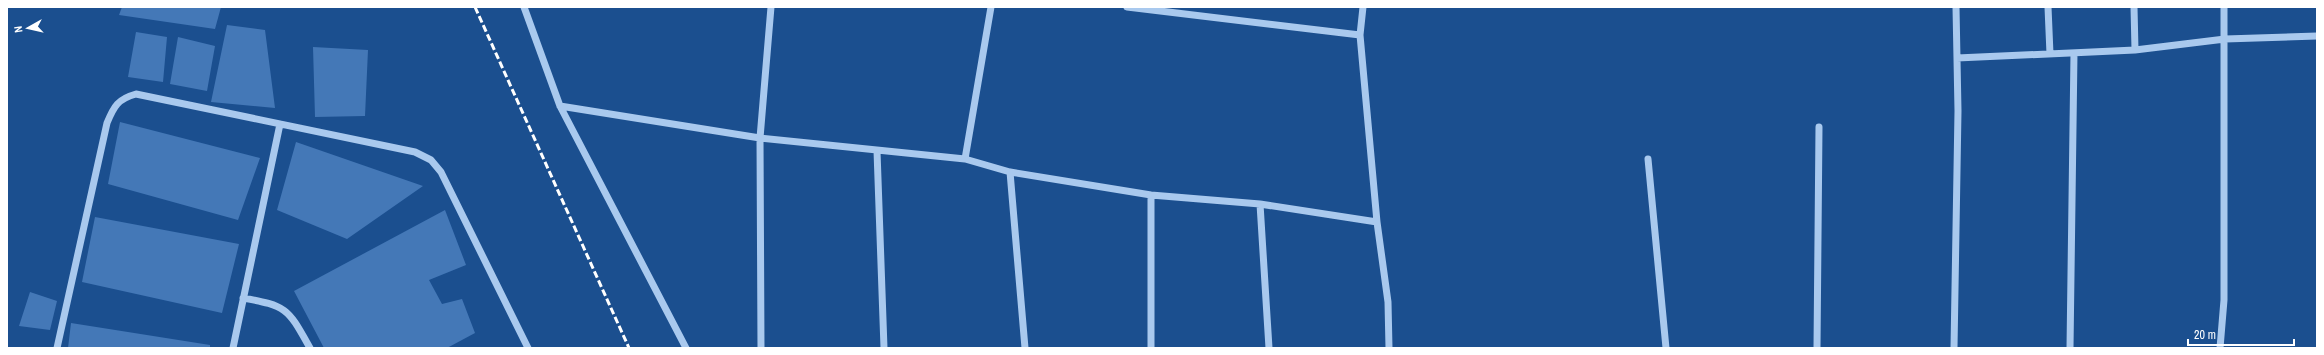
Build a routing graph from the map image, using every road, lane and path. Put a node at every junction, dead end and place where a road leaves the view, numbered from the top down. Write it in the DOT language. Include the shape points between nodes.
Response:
graph roads {
  1 [pos="524,7"];
  2 [pos="771,7"];
  3 [pos="990,7"];
  4 [pos="1127,7"];
  5 [pos="1363,7"];
  6 [pos="1956,7"];
  7 [pos="2048,7"];
  8 [pos="2134,7"];
  9 [pos="2224,7"];
  10 [pos="1360,35"];
  11 [pos="2317,36"];
  12 [pos="2224,39"];
  13 [pos="2135,50"];
  14 [pos="2074,52"];
  15 [pos="2050,54"];
  16 [pos="1957,58"];
  17 [pos="560,106"];
  18 [pos="280,124"];
  19 [pos="1819,127"];
  20 [pos="760,138"];
  21 [pos="877,151"];
  22 [pos="965,159"];
  23 [pos="1648,159"];
  24 [pos="1010,172"];
  25 [pos="1151,195"];
  26 [pos="1260,204"];
  27 [pos="1377,222"];
  28 [pos="243,298"];
  29 [pos="57,348"];
  30 [pos="233,348"];
  31 [pos="310,348"];
  32 [pos="528,348"];
  33 [pos="686,348"];
  34 [pos="762,348"];
  35 [pos="884,348"];
  36 [pos="1025,348"];
  37 [pos="1151,348"];
  38 [pos="1269,348"];
  39 [pos="1389,348"];
  40 [pos="1666,348"];
  41 [pos="1817,348"];
  42 [pos="1954,348"];
  43 [pos="2070,348"];
  44 [pos="2220,348"];
  1 -- 17 [label="street"];
  2 -- 20 [label="street"];
  3 -- 22 [label="street"];
  4 -- 10 [label="street"];
  5 -- 10 [label="street"];
  6 -- 16 [label="street"];
  7 -- 15 [label="street"];
  8 -- 13 [label="street"];
  9 -- 12 [label="street"];
  10 -- 27 [label="street"];
  11 -- 12 [label="street"];
  12 -- 13 [label="street"];
  12 -- 44 [label="street" via="2224,300"];
  13 -- 14 [label="street"];
  14 -- 15 [label="street"];
  14 -- 43 [label="street"];
  15 -- 16 [label="street"];
  16 -- 42 [label="street"];
  17 -- 20 [label="street"];
  17 -- 33 [label="street"];
  18 -- 28 [label="street"];
  18 -- 29 [label="street" via="136,94 124,97 114,108 107,123"];
  18 -- 32 [label="street" via="415,152 431,160 441,172"];
  19 -- 41 [label="street"];
  20 -- 21 [label="street"];
  20 -- 34 [label="street"];
  21 -- 22 [label="street"];
  21 -- 35 [label="street"];
  22 -- 24 [label="street"];
  23 -- 40 [label="street"];
  24 -- 25 [label="street"];
  24 -- 36 [label="street"];
  25 -- 26 [label="street"];
  25 -- 37 [label="street"];
  26 -- 27 [label="street"];
  26 -- 38 [label="street"];
  27 -- 39 [label="street" via="1388,302"];
  28 -- 30 [label="street"];
  28 -- 31 [label="street" via="272,303 286,310"];
}
